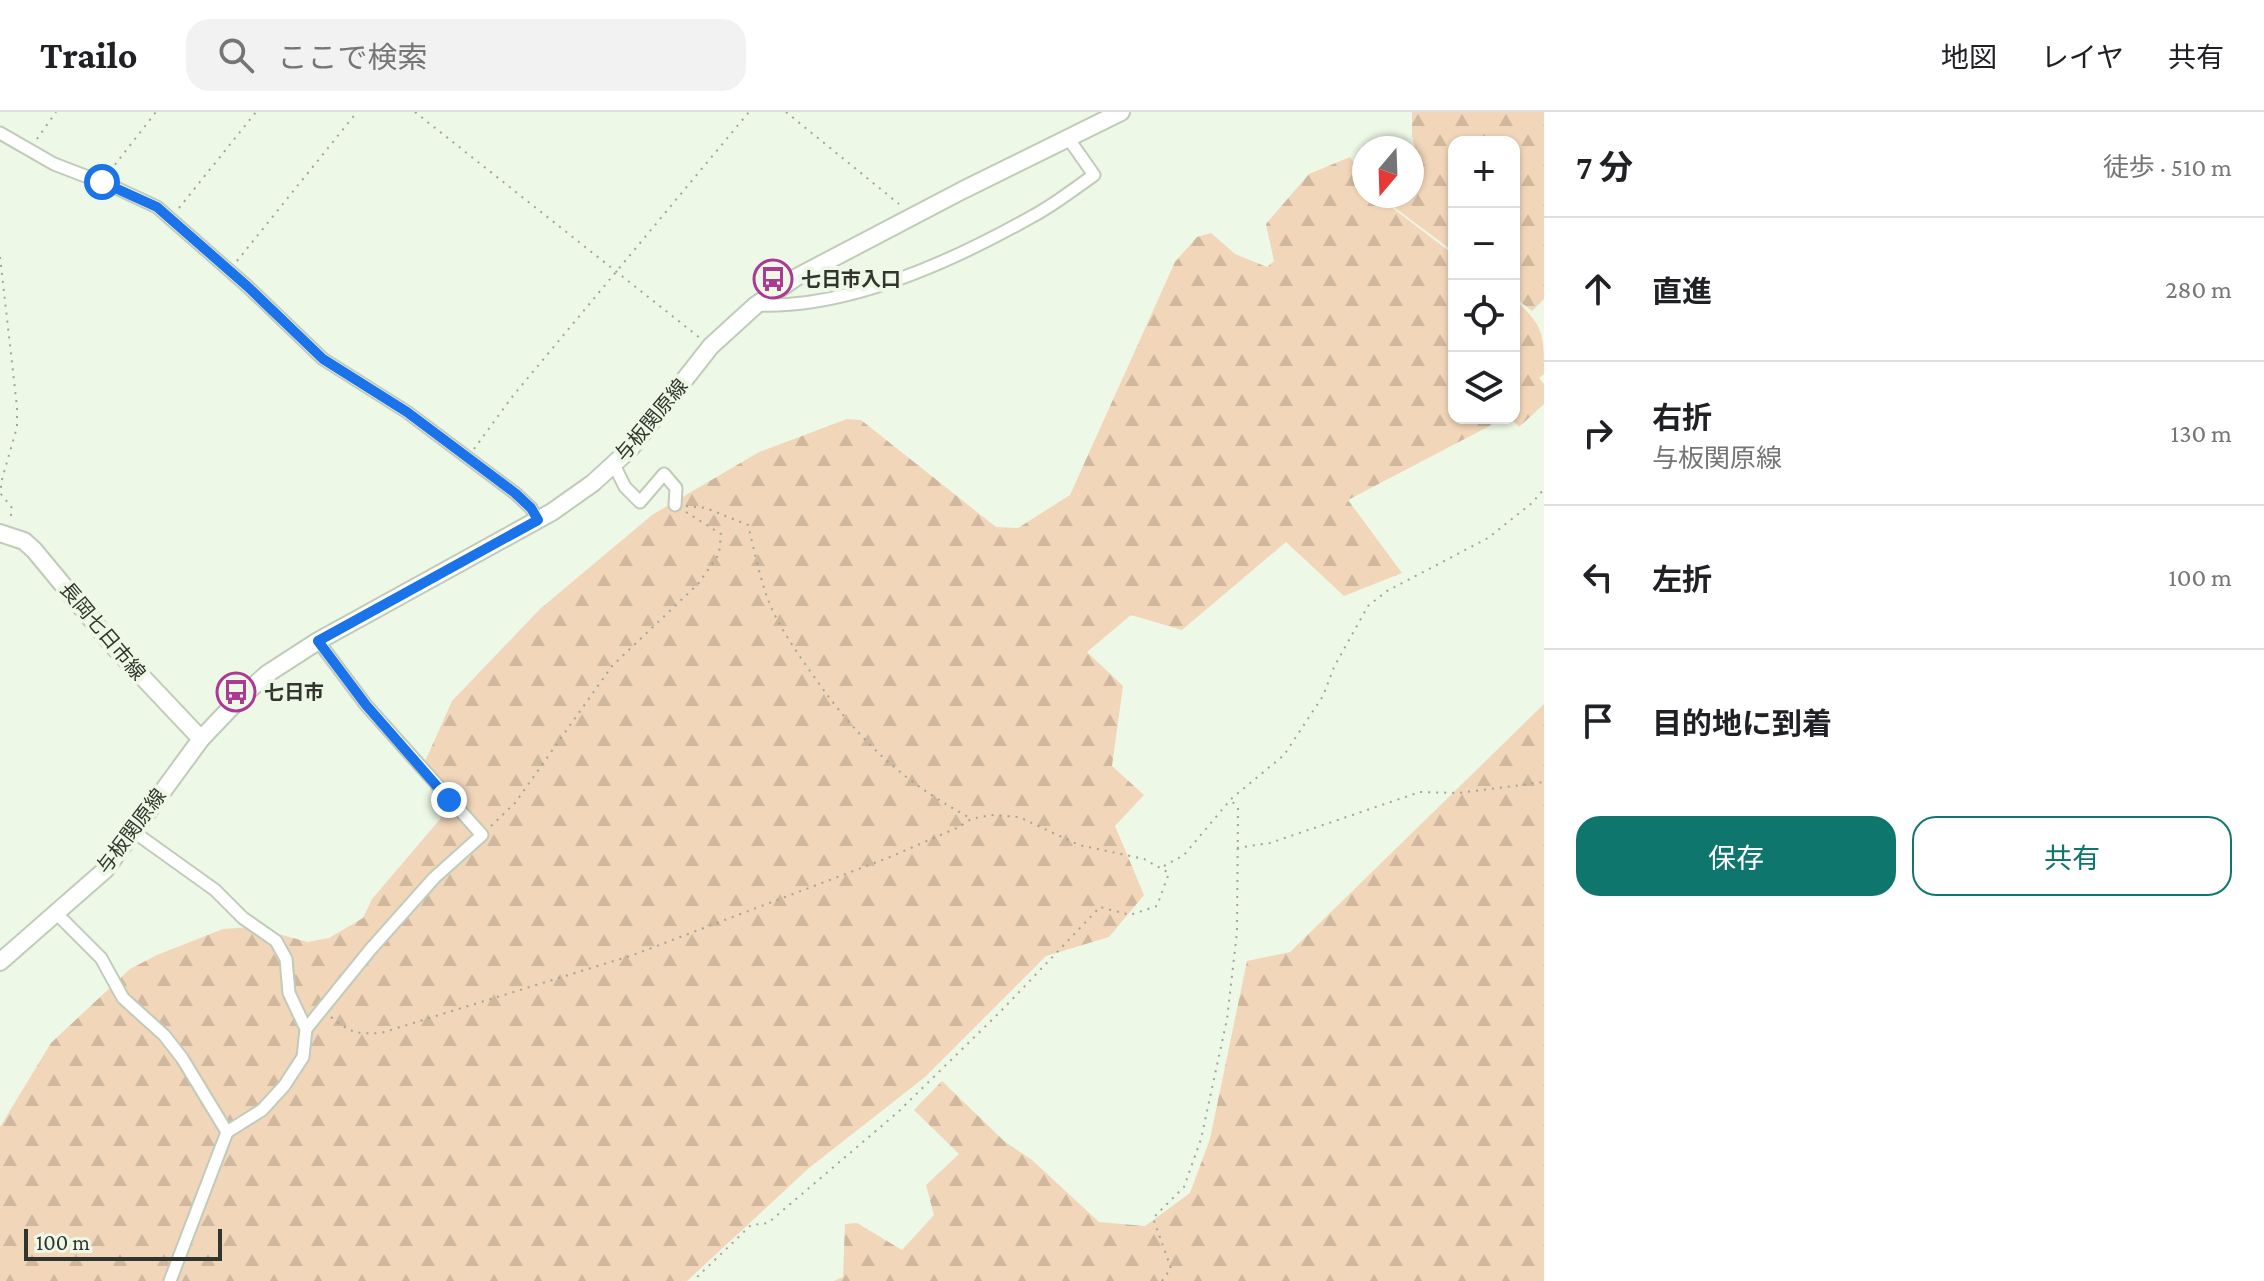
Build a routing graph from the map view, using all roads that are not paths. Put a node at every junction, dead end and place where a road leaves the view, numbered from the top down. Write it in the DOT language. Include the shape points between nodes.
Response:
graph roads {
  1 [pos="1121,112"];
  2 [pos="0,133"];
  3 [pos="1068,138"];
  4 [pos="756,305"];
  5 [pos="614,465"];
  6 [pos="675,505"];
  7 [pos="538,520"];
  8 [pos="4,534"];
  9 [pos="318,641"];
  10 [pos="201,739"];
  11 [pos="134,832"];
  12 [pos="57,914"];
  13 [pos="0,962"];
  14 [pos="306,1029"];
  15 [pos="227,1132"];
  16 [pos="170,1281"];
  1 -- 3 [label="main road, 与板関原線"];
  2 -- 7 [label="street" via="54,164 140,198 170,218 323,359 407,412 515,493"];
  3 -- 4 [label="main road, 与板関原線" via="821,263"];
  3 -- 4 [label="street" via="1094,175 1035,216 924,270 838,296"];
  4 -- 5 [label="main road, 与板関原線" via="711,346"];
  5 -- 6 [label="street" via="640,502 664,474 676,488"];
  5 -- 7 [label="main road, 与板関原線"];
  7 -- 9 [label="main road, 与板関原線"];
  8 -- 10 [label="main road, 長岡七日市線" via="34,550 116,649"];
  9 -- 10 [label="main road, 与板関原線" via="267,674"];
  9 -- 14 [label="street" via="366,705 482,835 425,889"];
  10 -- 11 [label="main road, 与板関原線"];
  11 -- 12 [label="main road, 与板関原線" via="105,870"];
  11 -- 14 [label="street" via="276,941 286,959 289,993"];
  12 -- 13 [label="main road, 与板関原線"];
  12 -- 15 [label="street" via="94,949 123,998 182,1058"];
  14 -- 15 [label="street" via="303,1057 284,1086 262,1110"];
  15 -- 16 [label="street"];
}
